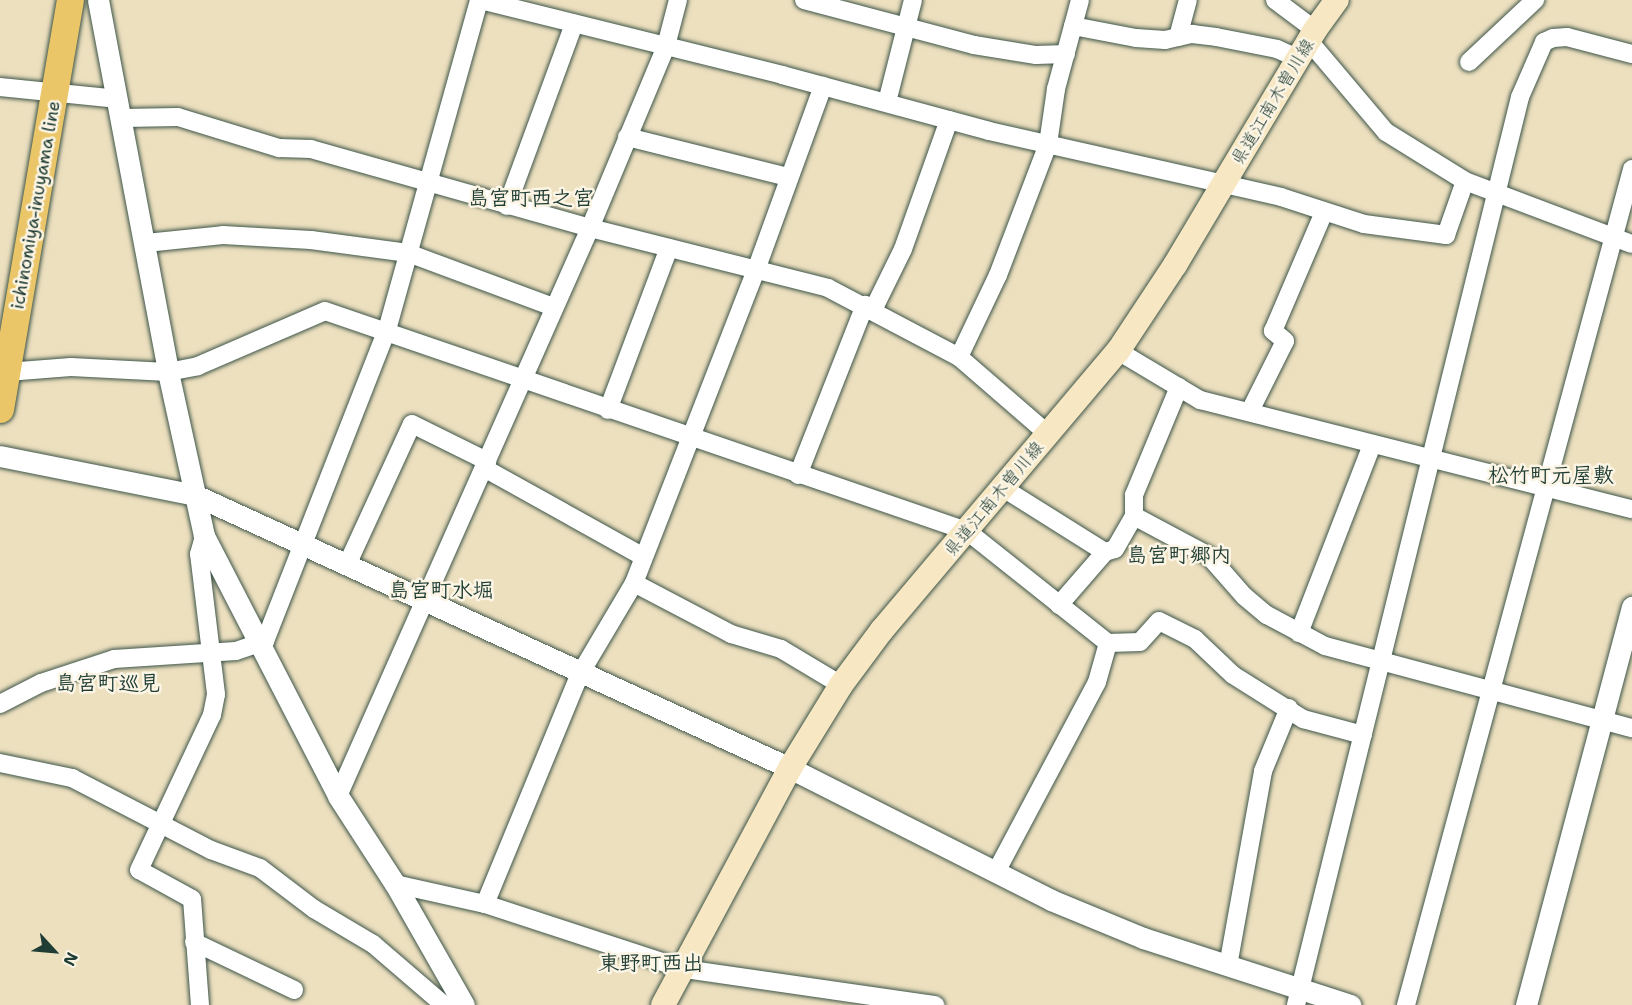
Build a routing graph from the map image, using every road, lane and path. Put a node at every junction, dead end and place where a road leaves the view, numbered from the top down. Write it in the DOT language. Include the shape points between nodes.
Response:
graph roads {
  1 [pos="70,0"];
  2 [pos="98,0"];
  3 [pos="479,0"];
  4 [pos="678,0"];
  5 [pos="804,0"];
  6 [pos="913,0"];
  7 [pos="1080,0"];
  8 [pos="1188,0"];
  9 [pos="1275,0"];
  10 [pos="1337,0"];
  11 [pos="1535,0"];
  12 [pos="574,24"];
  13 [pos="906,26"];
  14 [pos="1073,26"];
  15 [pos="1178,37"];
  16 [pos="1308,43"];
  17 [pos="666,46"];
  18 [pos="1066,54"];
  19 [pos="1632,54"];
  20 [pos="1470,62"];
  21 [pos="823,86"];
  22 [pos="0,87"];
  23 [pos="56,92"];
  24 [pos="887,102"];
  25 [pos="120,108"];
  26 [pos="949,120"];
  27 [pos="627,137"];
  28 [pos="1048,144"];
  29 [pos="1632,169"];
  30 [pos="788,177"];
  31 [pos="1465,181"];
  32 [pos="425,182"];
  33 [pos="1225,183"];
  34 [pos="1498,192"];
  35 [pos="507,206"];
  36 [pos="1324,212"];
  37 [pos="590,228"];
  38 [pos="1611,236"];
  39 [pos="147,243"];
  40 [pos="1632,244"];
  41 [pos="669,248"];
  42 [pos="408,253"];
  43 [pos="756,270"];
  44 [pos="554,307"];
  45 [pos="869,308"];
  46 [pos="387,330"];
  47 [pos="1118,351"];
  48 [pos="959,357"];
  49 [pos="7,372"];
  50 [pos="168,372"];
  51 [pos="523,380"];
  52 [pos="1179,387"];
  53 [pos="0,409"];
  54 [pos="608,410"];
  55 [pos="1250,411"];
  56 [pos="1048,434"];
  57 [pos="689,439"];
  58 [pos="1372,446"];
  59 [pos="0,456"];
  60 [pos="1431,460"];
  61 [pos="486,464"];
  62 [pos="798,475"];
  63 [pos="1003,488"];
  64 [pos="1544,488"];
  65 [pos="195,495"];
  66 [pos="1632,508"];
  67 [pos="1134,516"];
  68 [pos="967,531"];
  69 [pos="204,536"];
  70 [pos="303,546"];
  71 [pos="1105,552"];
  72 [pos="642,556"];
  73 [pos="347,565"];
  74 [pos="634,583"];
  75 [pos="425,602"];
  76 [pos="1059,605"];
  77 [pos="1632,607"];
  78 [pos="1299,633"];
  79 [pos="256,643"];
  80 [pos="1108,643"];
  81 [pos="213,653"];
  82 [pos="1381,660"];
  83 [pos="580,674"];
  84 [pos="841,685"];
  85 [pos="1491,691"];
  86 [pos="0,704"];
  87 [pos="1289,708"];
  88 [pos="1602,719"];
  89 [pos="1632,728"];
  90 [pos="1363,735"];
  91 [pos="0,763"];
  92 [pos="790,768"];
  93 [pos="338,796"];
  94 [pos="162,822"];
  95 [pos="996,872"];
  96 [pos="395,884"];
  97 [pos="485,904"];
  98 [pos="194,942"];
  99 [pos="1228,966"];
  100 [pos="684,969"];
  101 [pos="294,990"];
  102 [pos="1299,998"];
  103 [pos="872,1000"];
  104 [pos="200,1005"];
  105 [pos="444,1005"];
  106 [pos="464,1005"];
  107 [pos="663,1005"];
  108 [pos="935,1005"];
  109 [pos="1350,1005"];
  110 [pos="1406,1005"];
  111 [pos="1526,1005"];
  1 -- 23 [label="main road, ichinomiya-inuyama line"];
  2 -- 25 [label="street"];
  3 -- 12 [label="street"];
  3 -- 32 [label="street"];
  4 -- 17 [label="street"];
  5 -- 13 [label="street"];
  6 -- 13 [label="street"];
  7 -- 14 [label="street"];
  8 -- 15 [label="street"];
  9 -- 16 [label="street"];
  10 -- 16 [label="main road, 県道江南木曽川線"];
  11 -- 20 [label="street"];
  12 -- 17 [label="street"];
  12 -- 35 [label="street"];
  13 -- 18 [label="street" via="974,45 1036,55"];
  13 -- 24 [label="street"];
  14 -- 15 [label="street" via="1136,38"];
  14 -- 18 [label="street"];
  15 -- 16 [label="street" via="1192,34 1278,49"];
  16 -- 31 [label="street" via="1386,132"];
  16 -- 33 [label="main road, 県道江南木曽川線"];
  17 -- 21 [label="street"];
  17 -- 27 [label="street"];
  18 -- 28 [label="street"];
  19 -- 34 [label="street" via="1567,37 1544,42 1520,97"];
  21 -- 24 [label="street"];
  21 -- 30 [label="street"];
  22 -- 23 [label="street"];
  23 -- 25 [label="street"];
  23 -- 49 [label="main road, ichinomiya-inuyama line"];
  24 -- 26 [label="street"];
  25 -- 32 [label="street" via="178,117 279,148 311,149"];
  25 -- 39 [label="street"];
  26 -- 28 [label="street"];
  26 -- 45 [label="street" via="903,249"];
  27 -- 30 [label="street"];
  27 -- 37 [label="street"];
  28 -- 33 [label="street" via="1150,170"];
  28 -- 48 [label="street" via="998,275"];
  29 -- 38 [label="street"];
  30 -- 43 [label="street"];
  31 -- 34 [label="street"];
  31 -- 36 [label="street" via="1446,235 1364,224"];
  32 -- 35 [label="street"];
  32 -- 42 [label="street"];
  33 -- 36 [label="street"];
  33 -- 47 [label="main road, 県道江南木曽川線"];
  34 -- 38 [label="street"];
  34 -- 60 [label="street"];
  35 -- 37 [label="street"];
  36 -- 55 [label="street" via="1273,331 1285,341"];
  37 -- 41 [label="street"];
  37 -- 44 [label="street"];
  38 -- 40 [label="street"];
  38 -- 64 [label="street"];
  39 -- 42 [label="street" via="223,235 312,240"];
  39 -- 50 [label="street"];
  41 -- 43 [label="street"];
  41 -- 54 [label="street"];
  42 -- 44 [label="street"];
  42 -- 46 [label="street"];
  43 -- 45 [label="street" via="828,288"];
  43 -- 57 [label="street"];
  44 -- 51 [label="street"];
  45 -- 48 [label="street"];
  45 -- 62 [label="street"];
  46 -- 50 [label="street" via="325,311 198,366"];
  46 -- 51 [label="street"];
  46 -- 70 [label="street"];
  47 -- 52 [label="street"];
  47 -- 56 [label="main road, 県道江南木曽川線"];
  48 -- 56 [label="street"];
  49 -- 50 [label="street" via="71,367"];
  49 -- 53 [label="main road, ichinomiya-inuyama line"];
  50 -- 65 [label="street"];
  51 -- 54 [label="street"];
  51 -- 61 [label="street"];
  52 -- 55 [label="street" via="1200,400"];
  52 -- 67 [label="street" via="1134,495"];
  54 -- 57 [label="street"];
  55 -- 58 [label="street"];
  56 -- 63 [label="main road, 県道江南木曽川線"];
  57 -- 62 [label="street"];
  57 -- 72 [label="street"];
  58 -- 60 [label="street"];
  58 -- 78 [label="street"];
  59 -- 65 [label="street"];
  60 -- 64 [label="street"];
  60 -- 82 [label="street"];
  61 -- 72 [label="street"];
  61 -- 73 [label="street" via="412,424"];
  61 -- 75 [label="street"];
  62 -- 68 [label="street"];
  63 -- 68 [label="main road, 県道江南木曽川線"];
  63 -- 71 [label="street"];
  64 -- 66 [label="street"];
  64 -- 85 [label="street"];
  65 -- 69 [label="street"];
  65 -- 70 [label="street"];
  67 -- 71 [label="street" via="1115,549"];
  67 -- 78 [label="street" via="1209,556 1244,596"];
  68 -- 76 [label="street"];
  68 -- 84 [label="main road, 県道江南木曽川線" via="882,630"];
  69 -- 79 [label="street"];
  69 -- 81 [label="street" via="199,554"];
  70 -- 73 [label="street"];
  70 -- 79 [label="street" via="265,640"];
  71 -- 76 [label="street"];
  72 -- 74 [label="street"];
  73 -- 75 [label="street"];
  74 -- 83 [label="street"];
  74 -- 84 [label="street" via="731,634 781,649"];
  75 -- 83 [label="street"];
  75 -- 93 [label="street"];
  76 -- 80 [label="street"];
  77 -- 88 [label="street"];
  78 -- 82 [label="street" via="1325,646"];
  79 -- 81 [label="street"];
  79 -- 93 [label="street"];
  80 -- 87 [label="street" via="1140,642 1159,621 1195,639 1233,675"];
  80 -- 95 [label="street" via="1097,682"];
  81 -- 86 [label="street" via="114,659 41,683"];
  81 -- 94 [label="street" via="216,694 212,715"];
  82 -- 85 [label="street"];
  82 -- 90 [label="street"];
  83 -- 92 [label="street"];
  83 -- 97 [label="street"];
  84 -- 92 [label="main road, 県道江南木曽川線"];
  85 -- 88 [label="street"];
  85 -- 110 [label="street"];
  87 -- 90 [label="street" via="1303,719"];
  87 -- 99 [label="street" via="1263,771"];
  88 -- 89 [label="street"];
  88 -- 111 [label="street"];
  90 -- 102 [label="street"];
  91 -- 94 [label="street" via="72,778"];
  92 -- 95 [label="street"];
  92 -- 100 [label="main road, 県道江南木曽川線"];
  93 -- 96 [label="street"];
  94 -- 98 [label="street" via="139,870 192,899"];
  94 -- 105 [label="street" via="211,850 260,868 314,909 374,944"];
  95 -- 99 [label="street" via="1051,900 1143,938"];
  96 -- 97 [label="street"];
  96 -- 106 [label="street"];
  97 -- 100 [label="street"];
  98 -- 101 [label="street"];
  98 -- 104 [label="street"];
  99 -- 102 [label="street"];
  100 -- 103 [label="street"];
  100 -- 107 [label="main road, 県道江南木曽川線"];
  102 -- 109 [label="street"];
  103 -- 108 [label="street"];
}
